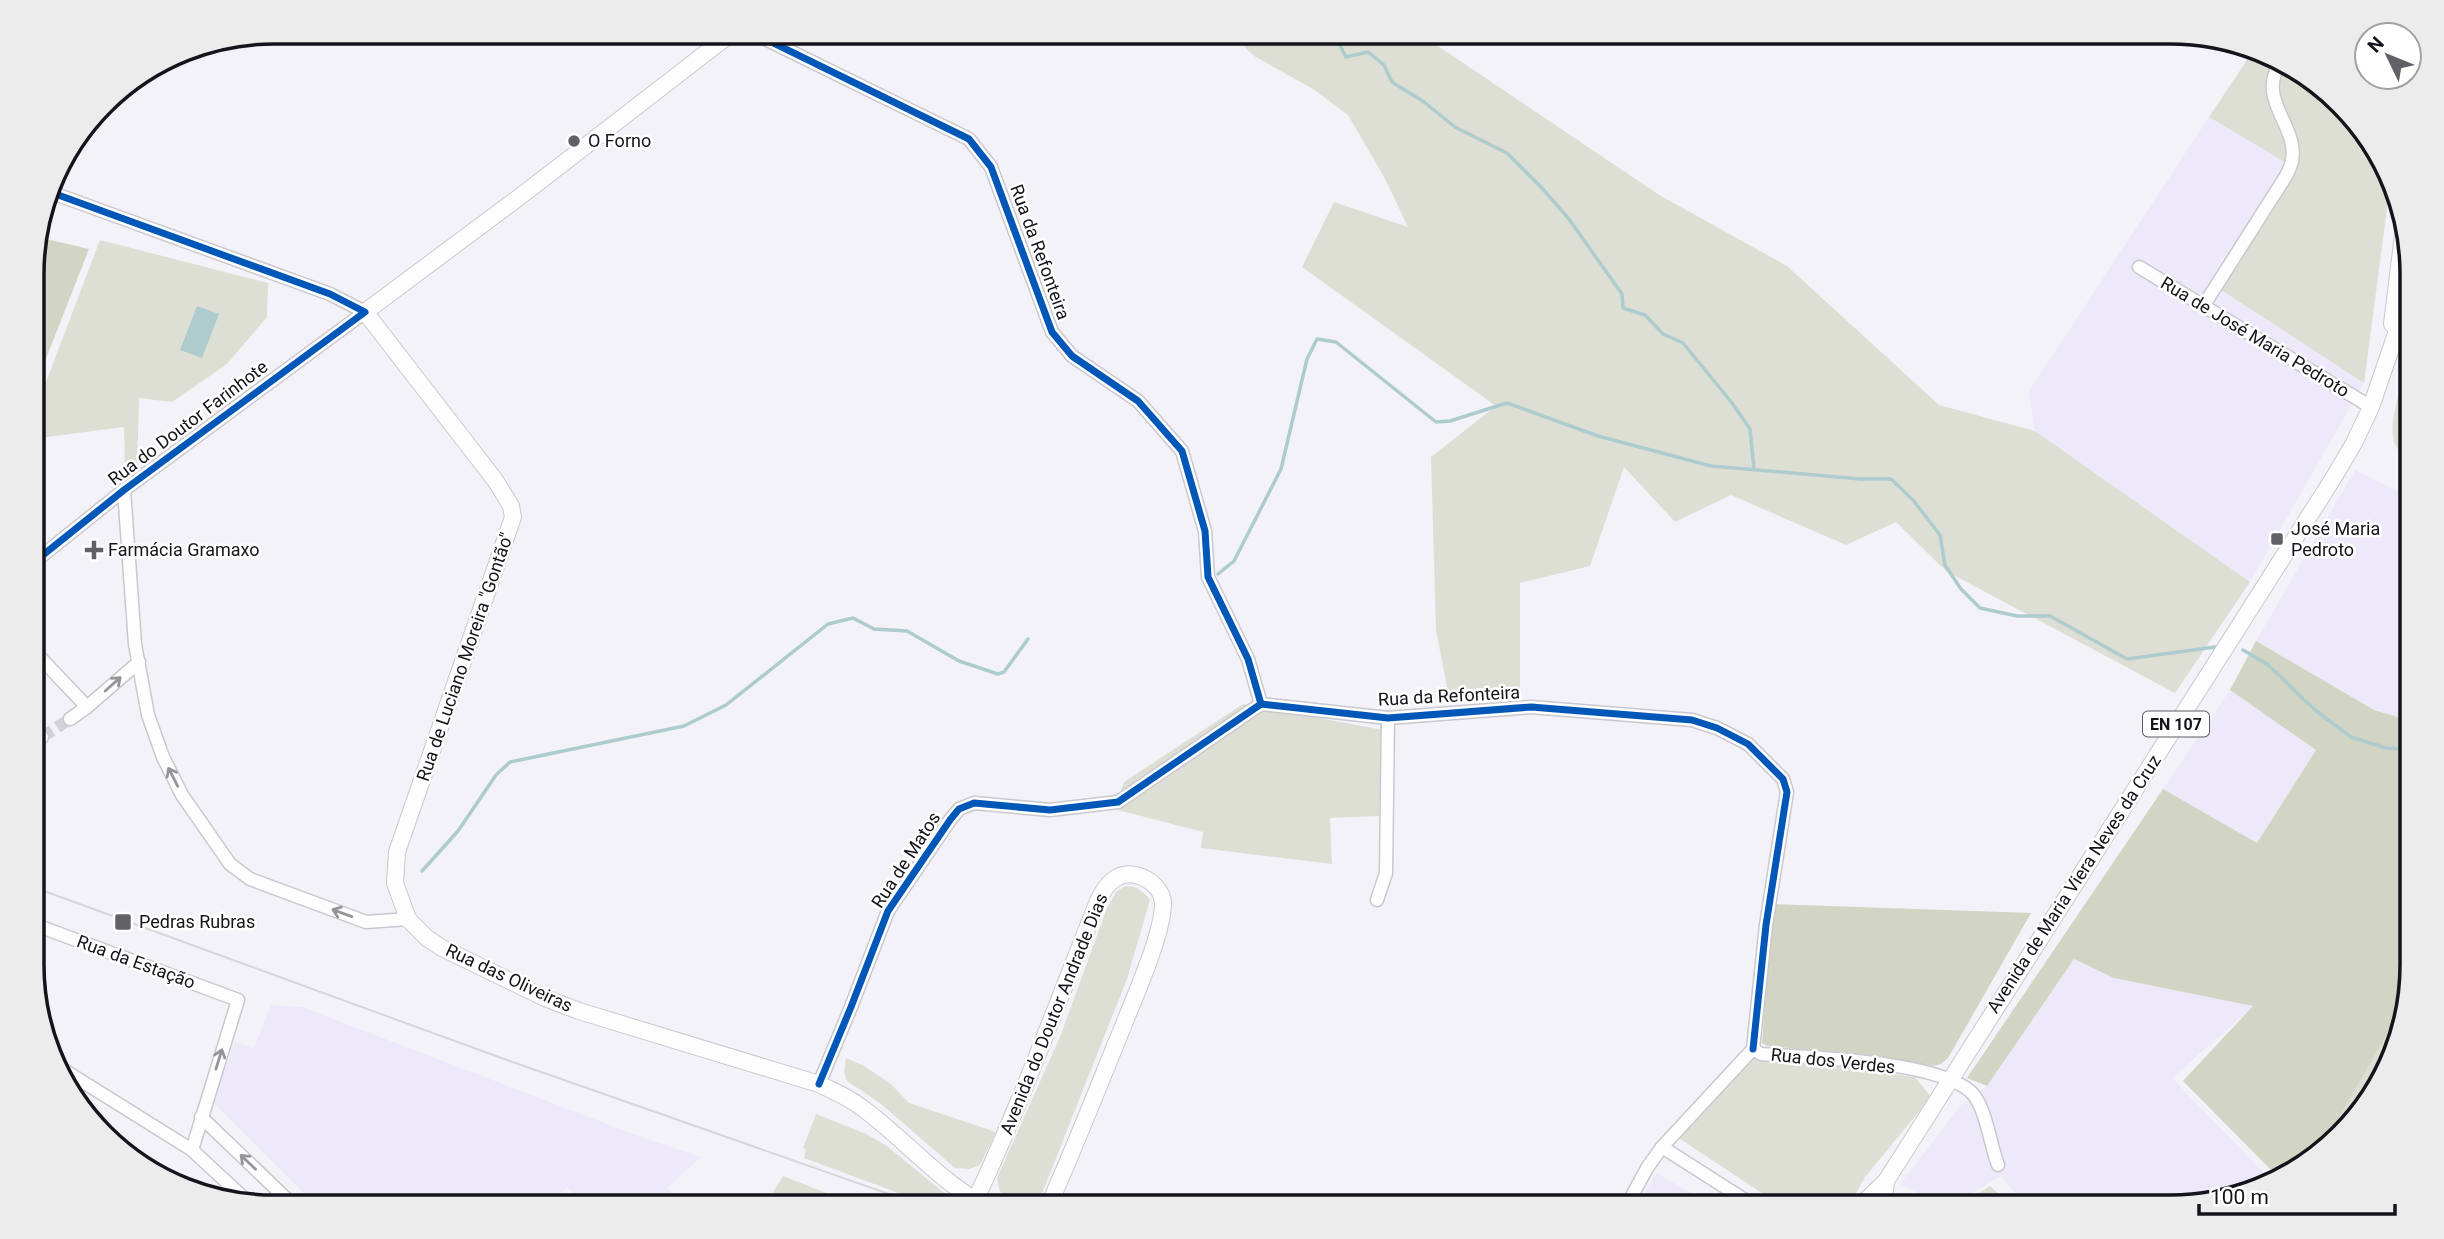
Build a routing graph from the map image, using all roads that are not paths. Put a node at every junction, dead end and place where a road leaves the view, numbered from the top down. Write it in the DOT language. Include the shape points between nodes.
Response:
graph roads {
  1 [pos="717,44"];
  2 [pos="775,44"];
  3 [pos="2275,70"];
  4 [pos="58,195"];
  5 [pos="2399,264"];
  6 [pos="2139,267"];
  7 [pos="2204,305"];
  8 [pos="365,312"];
  9 [pos="2400,322"];
  10 [pos="2387,361"];
  11 [pos="2371,407"];
  12 [pos="124,491"];
  13 [pos="44,554"];
  14 [pos="44,661"];
  15 [pos="139,662"];
  16 [pos="1261,704"];
  17 [pos="88,707"];
  18 [pos="1388,718"];
  19 [pos="70,719"];
  20 [pos="1377,900"];
  21 [pos="408,919"];
  22 [pos="44,928"];
  23 [pos="1753,1049"];
  24 [pos="73,1076"];
  25 [pos="1949,1080"];
  26 [pos="819,1084"];
  27 [pos="201,1117"];
  28 [pos="1662,1147"];
  29 [pos="192,1150"];
  30 [pos="1998,1165"];
  31 [pos="1886,1181"];
  32 [pos="237,1192"];
  33 [pos="282,1195"];
  34 [pos="970,1195"];
  35 [pos="984,1195"];
  36 [pos="1054,1195"];
  37 [pos="1632,1195"];
  38 [pos="1737,1195"];
  39 [pos="1871,1195"];
  40 [pos="1884,1195"];
  1 -- 8 [label="main road, Rua do Doutor Farinhote"];
  2 -- 16 [label="street, Rua da Refonteira" via="969,139 991,167 1052,332 1072,356 1138,401 1182,451 1205,531 1208,578 1248,659"];
  3 -- 7 [label="street" via="2272,91 2293,160"];
  4 -- 8 [label="street" via="330,294"];
  5 -- 10 [label="main road, Avenida de Maria Viera Neves da Cruz / EN 107"];
  6 -- 7 [label="street, Rua de José Maria Pedroto"];
  7 -- 11 [label="street, Rua de José Maria Pedroto"];
  8 -- 12 [label="street, Rua do Doutor Farinhote"];
  8 -- 21 [label="main road, Rua de Luciano Moreira \"Gontão\"" via="495,480 513,517 397,852 395,883"];
  9 -- 10 [label="main road, Avenida de Maria Viera Neves da Cruz / EN 107"];
  10 -- 11 [label="main road, Avenida de Maria Viera Neves da Cruz / EN 107"];
  11 -- 25 [label="main road, Avenida de Maria Viera Neves da Cruz / EN 107" via="2334,477"];
  12 -- 13 [label="street, Rua do Doutor Farinhote"];
  12 -- 15 [label="street"];
  14 -- 17 [label="street"];
  17 -- 15 [label="street, one-way"];
  21 -- 15 [label="street, one-way" via="366,922 250,879 230,864 182,794 163,757 148,715"];
  16 -- 18 [label="street, Rua da Refonteira"];
  16 -- 26 [label="street, Rua de Matos" via="1118,802 1051,810 974,803 959,809 888,911"];
  17 -- 19 [label="street"];
  18 -- 20 [label="street" via="1387,873"];
  18 -- 23 [label="street, Rua da Refonteira" via="1546,707 1692,720 1748,744 1783,779 1787,792"];
  21 -- 26 [label="main road, Rua das Oliveiras" via="442,948 545,998"];
  27 -- 22 [label="street, Rua da Estação, one-way" via="237,1000"];
  23 -- 25 [label="street, Rua dos Verdes" via="1761,1055 1875,1064"];
  23 -- 28 [label="street, Rua dos Verdes"];
  24 -- 29 [label="street"];
  25 -- 30 [label="street, Rua dos Verdes" via="1970,1091 1979,1103"];
  25 -- 31 [label="main road, EN 107"];
  26 -- 34 [label="main road, Rua das Oliveiras" via="860,1105"];
  27 -- 29 [label="street"];
  33 -- 27 [label="street, one-way"];
  28 -- 37 [label="street, Rua dos Verdes"];
  28 -- 38 [label="street"];
  29 -- 32 [label="street"];
  31 -- 39 [label="main road, EN 107"];
  31 -- 40 [label="main road, EN 107"];
  35 -- 36 [label="main road, Avenida do Doutor Andrade Dias" via="1098,901 1106,886 1129,874 1150,881 1159,891 1163,902 1160,923 1142,980"];
}
